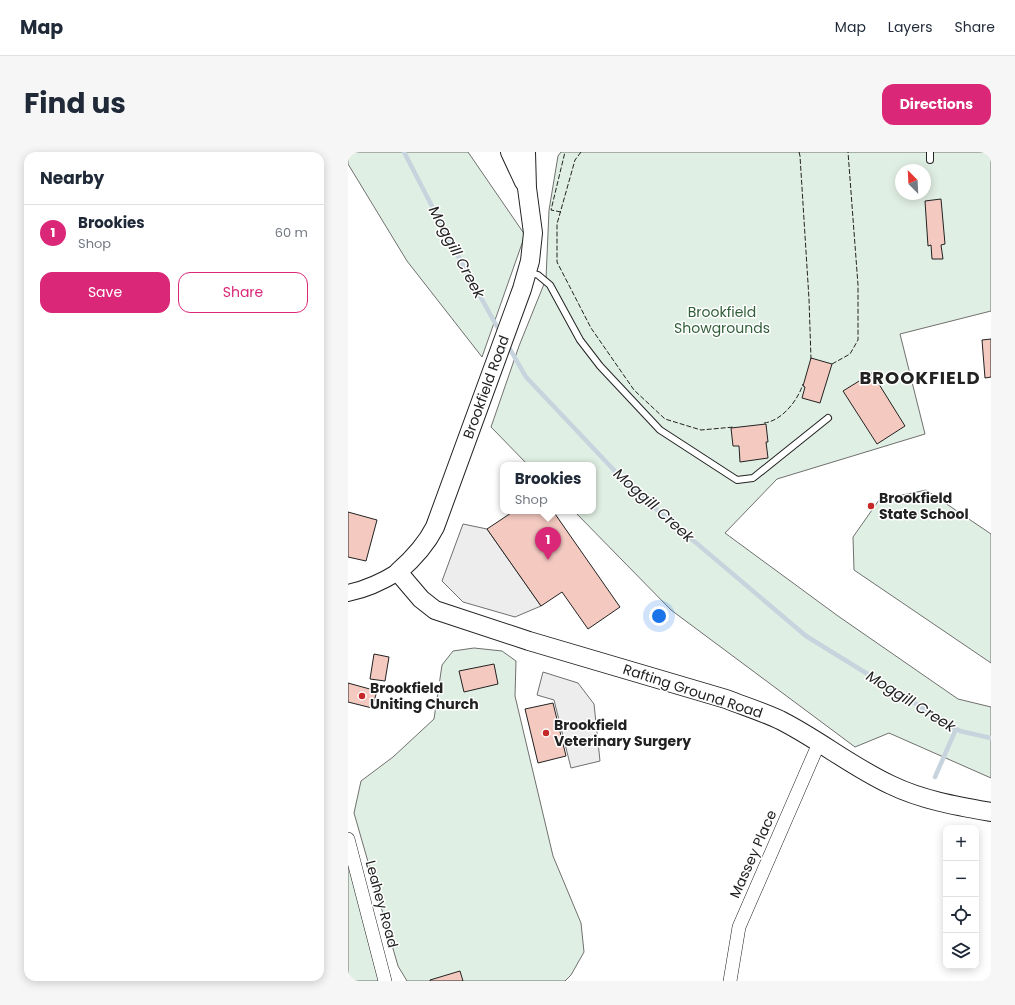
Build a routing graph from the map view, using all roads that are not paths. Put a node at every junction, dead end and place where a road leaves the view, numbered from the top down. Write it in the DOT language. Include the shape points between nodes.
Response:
graph roads {
  1 [pos="510,152"];
  2 [pos="526,152"];
  3 [pos="930,152"];
  4 [pos="930,160"];
  5 [pos="527,188"];
  6 [pos="527,271"];
  7 [pos="828,418"];
  8 [pos="398,572"];
  9 [pos="348,593"];
  10 [pos="819,743"];
  11 [pos="991,812"];
  12 [pos="348,839"];
  13 [pos="386,980"];
  14 [pos="730,981"];
  1 -- 5 [label="main road, Brookfield Road"];
  2 -- 5 [label="main road, Brookfield Road"];
  3 -- 4 [label="lane"];
  5 -- 6 [label="main road, Brookfield Road" via="533,233"];
  6 -- 7 [label="lane" via="550,285 580,340 600,366 660,430 737,480 753,478"];
  6 -- 8 [label="main road, Brookfield Road" via="435,526 420,552"];
  8 -- 9 [label="street" via="382,582"];
  8 -- 10 [label="main road, Rafting Ground Road" via="435,610 756,710"];
  10 -- 11 [label="main road, Rafting Ground Road" via="891,785 954,805"];
  10 -- 14 [label="street, Massey Place" via="738,927"];
  12 -- 13 [label="street, Leahey Road"];
}
